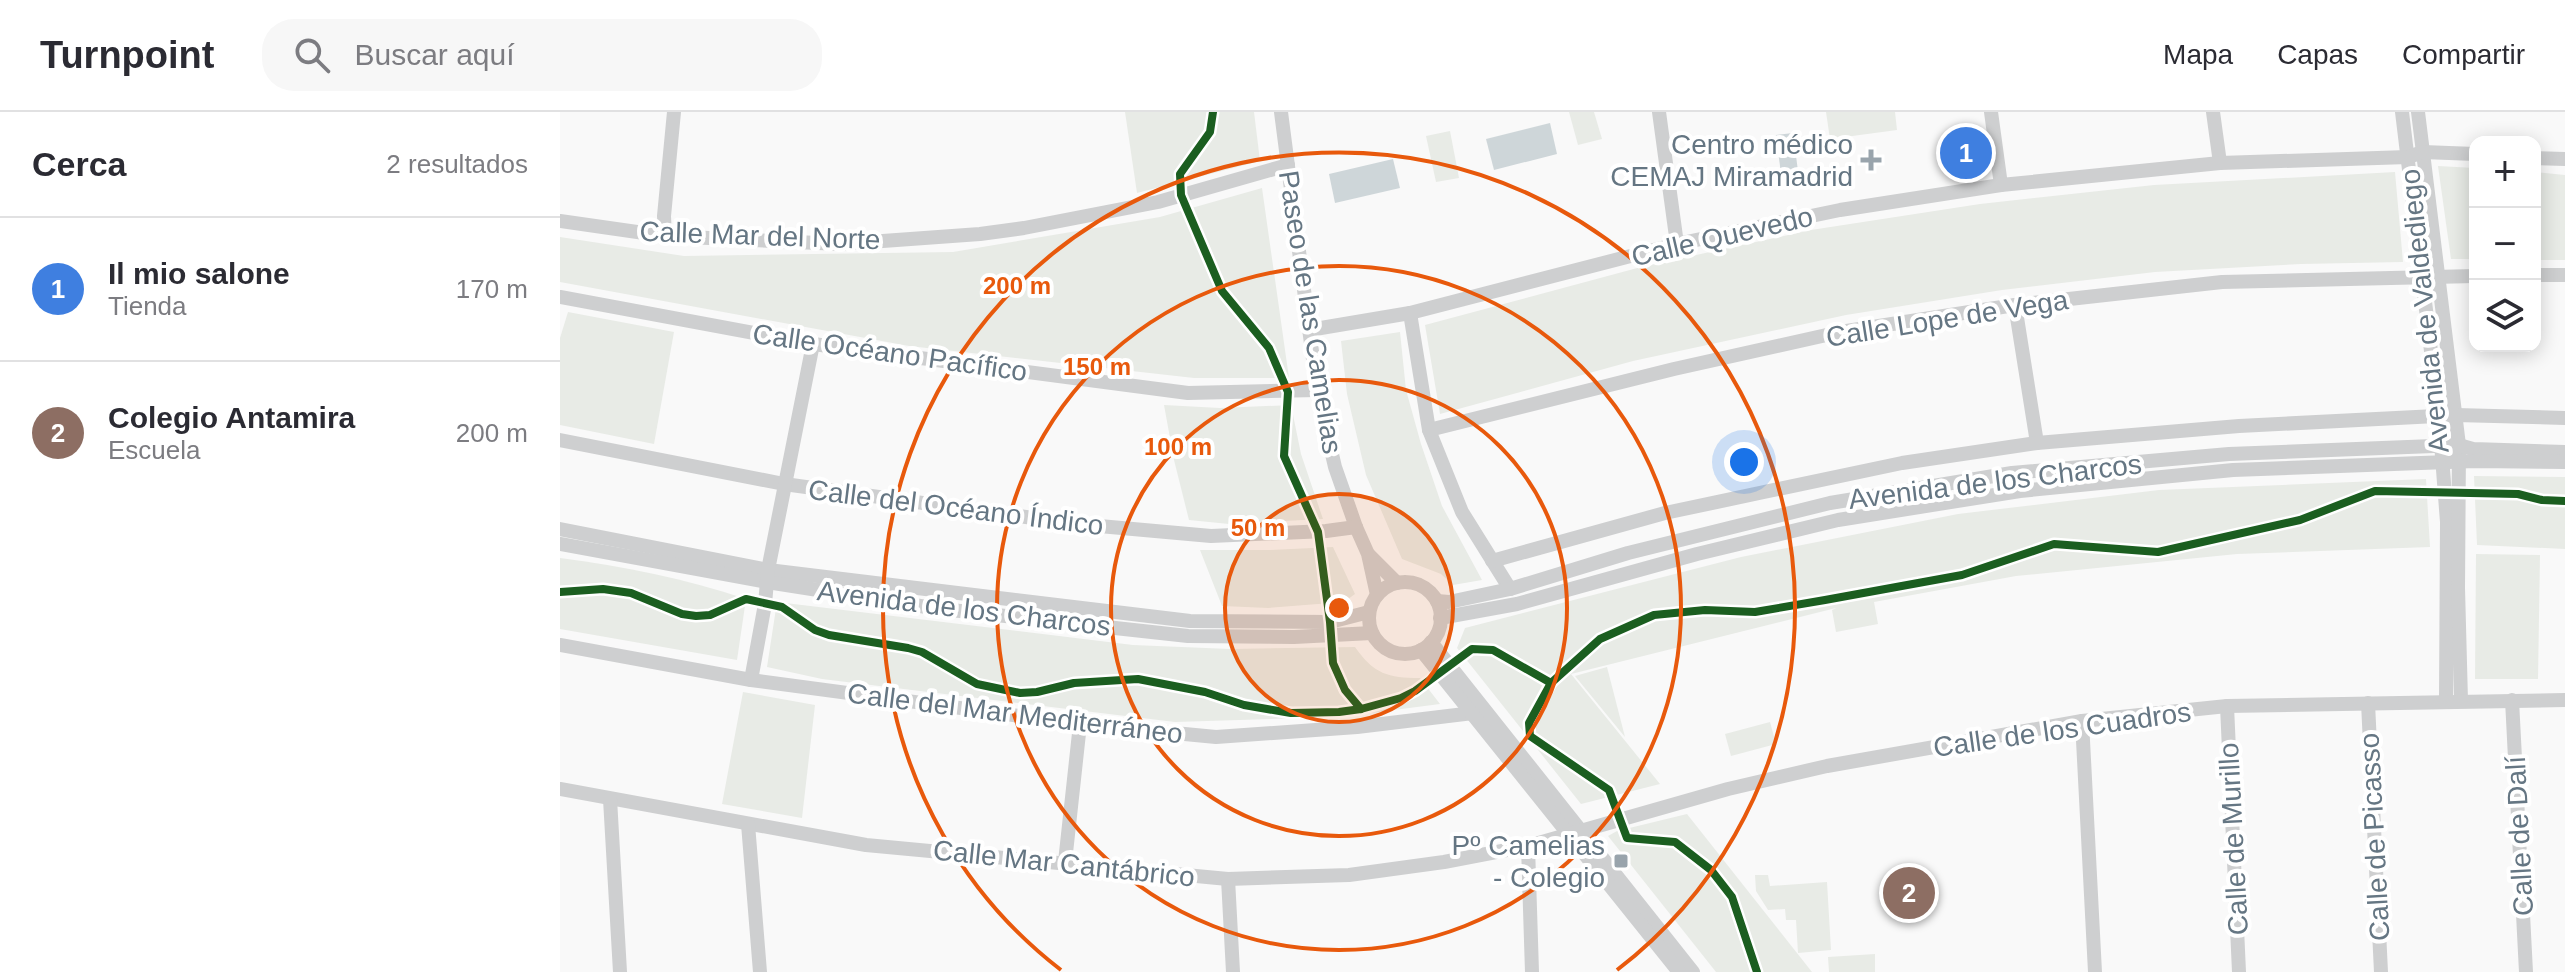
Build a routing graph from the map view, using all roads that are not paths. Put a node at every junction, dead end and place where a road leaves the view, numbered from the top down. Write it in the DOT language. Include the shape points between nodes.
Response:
graph roads {
  1 [pos="674,112"];
  2 [pos="1281,112"];
  3 [pos="1659,112"];
  4 [pos="1991,112"];
  5 [pos="2213,112"];
  6 [pos="2402,112"];
  7 [pos="2418,112"];
  8 [pos="2423,152"];
  9 [pos="2469,154"];
  10 [pos="2408,157"];
  11 [pos="2541,158"];
  12 [pos="2565,159"];
  13 [pos="2220,163"];
  14 [pos="1288,165"];
  15 [pos="2001,185"];
  16 [pos="560,221"];
  17 [pos="665,236"];
  18 [pos="1677,244"];
  19 [pos="2541,275"];
  20 [pos="2565,275"];
  21 [pos="2431,276"];
  22 [pos="2469,276"];
  23 [pos="560,297"];
  24 [pos="2015,305"];
  25 [pos="1410,313"];
  26 [pos="1309,330"];
  27 [pos="813,344"];
  28 [pos="1317,390"];
  29 [pos="2456,415"];
  30 [pos="2439,417"];
  31 [pos="2565,418"];
  32 [pos="1429,430"];
  33 [pos="560,440"];
  34 [pos="2037,443"];
  35 [pos="2459,445"];
  36 [pos="2440,446"];
  37 [pos="2565,452"];
  38 [pos="2565,462"];
  39 [pos="2458,463"];
  40 [pos="2441,464"];
  41 [pos="784,484"];
  42 [pos="1356,527"];
  43 [pos="560,529"];
  44 [pos="560,544"];
  45 [pos="1368,554"];
  46 [pos="1492,561"];
  47 [pos="767,576"];
  48 [pos="1397,583"];
  49 [pos="1510,589"];
  50 [pos="1377,595"];
  51 [pos="1437,601"];
  52 [pos="1369,612"];
  53 [pos="1440,618"];
  54 [pos="1372,633"];
  55 [pos="560,645"];
  56 [pos="1426,646"];
  57 [pos="751,680"];
  58 [pos="2512,700"];
  59 [pos="2565,700"];
  60 [pos="2453,701"];
  61 [pos="2368,703"];
  62 [pos="2227,706"];
  63 [pos="1473,713"];
  64 [pos="2082,721"];
  65 [pos="1080,724"];
  66 [pos="560,789"];
  67 [pos="610,799"];
  68 [pos="748,824"];
  69 [pos="1574,831"];
  70 [pos="1528,846"];
  71 [pos="1065,862"];
  72 [pos="1228,879"];
  73 [pos="620,972"];
  74 [pos="760,972"];
  75 [pos="1233,972"];
  76 [pos="1532,972"];
  77 [pos="1679,972"];
  78 [pos="1693,972"];
  79 [pos="2095,972"];
  80 [pos="2239,972"];
  81 [pos="2381,972"];
  82 [pos="2526,972"];
  1 -- 17 [label="street"];
  2 -- 14 [label="street, Paseo de las Camelias"];
  3 -- 18 [label="street"];
  4 -- 15 [label="street"];
  5 -- 13 [label="street"];
  6 -- 10 [label="street, Avenida de Valdediego"];
  7 -- 8 [label="street, Avenida de Valdediego"];
  8 -- 9 [label="street, Calle Quevedo"];
  8 -- 10 [label="street, Calle Quevedo"];
  8 -- 21 [label="street, Avenida de Valdediego"];
  10 -- 13 [label="street, Calle Quevedo"];
  10 -- 21 [label="street, Avenida de Valdediego"];
  11 -- 12 [label="street"];
  13 -- 15 [label="street, Calle Quevedo"];
  14 -- 17 [label="street, Calle Mar del Norte" via="1158,202 980,234 841,244"];
  14 -- 26 [label="street, Paseo de las Camelias"];
  15 -- 18 [label="street, Calle Quevedo" via="1840,210"];
  16 -- 17 [label="street, Calle Mar del Norte"];
  18 -- 25 [label="street, Calle Quevedo"];
  19 -- 20 [label="street"];
  21 -- 22 [label="street, Calle Lope de Vega"];
  21 -- 24 [label="street, Calle Lope de Vega" via="2222,282"];
  21 -- 29 [label="street, Avenida de Valdediego"];
  21 -- 30 [label="street, Avenida de Valdediego"];
  23 -- 27 [label="street, Calle Océano Pacífico"];
  24 -- 32 [label="street, Calle Lope de Vega" via="1825,335"];
  24 -- 34 [label="street"];
  25 -- 26 [label="street, Calle Quevedo"];
  25 -- 32 [label="street"];
  26 -- 28 [label="street, Paseo de las Camelias"];
  27 -- 28 [label="street, Calle Océano Pacífico" via="1188,393"];
  27 -- 41 [label="street"];
  28 -- 42 [label="street, Paseo de las Camelias"];
  29 -- 30 [label="street, Avenida de los Charcos"];
  29 -- 31 [label="street, Avenida de los Charcos"];
  29 -- 35 [label="street, Avenida de Valdediego"];
  30 -- 34 [label="street, Avenida de los Charcos"];
  30 -- 36 [label="street, Avenida de Valdediego"];
  32 -- 46 [label="street" via="1462,512"];
  33 -- 41 [label="street, Calle del Océano Índico"];
  34 -- 46 [label="street, Avenida de los Charcos" via="1902,463 1665,513"];
  35 -- 36 [label="street, Avenida de los Charcos"];
  35 -- 37 [label="street, Avenida de los Charcos"];
  35 -- 39 [label="street, Avenida de Valdediego"];
  36 -- 40 [label="street, Avenida de Valdediego"];
  36 -- 49 [label="street, Avenida de los Charcos" via="2229,454 2012,473 1830,503 1628,553"];
  38 -- 39 [label="street, Avenida de los Charcos"];
  39 -- 40 [label="street, Avenida de los Charcos"];
  39 -- 60 [label="street, Avenida de Valdediego"];
  40 -- 53 [label="street, Avenida de los Charcos" via="2233,470 2020,491 1838,520 1517,604"];
  40 -- 60 [label="street, Avenida de Valdediego"];
  41 -- 42 [label="street, Calle del Océano Índico" via="1077,524 1211,536"];
  41 -- 47 [label="street"];
  42 -- 45 [label="street, Paseo de las Camelias"];
  43 -- 47 [label="street, Avenida de los Charcos"];
  44 -- 47 [label="street, Avenida de los Charcos"];
  45 -- 48 [label="street"];
  45 -- 50 [label="street"];
  46 -- 49 [label="street"];
  47 -- 52 [label="street, Avenida de los Charcos" via="1190,621 1330,622"];
  47 -- 54 [label="street, Avenida de los Charcos" via="948,610 1188,636"];
  47 -- 57 [label="street"];
  48 -- 50 [label="street"];
  48 -- 51 [label="street" via="1421,586"];
  49 -- 51 [label="street, Avenida de los Charcos"];
  50 -- 52 [label="street"];
  51 -- 53 [label="street"];
  52 -- 54 [label="street"];
  53 -- 56 [label="street" via="1437,633"];
  54 -- 56 [label="street" via="1394,652"];
  55 -- 57 [label="street, Calle del Mar Mediterráneo"];
  56 -- 63 [label="street"];
  56 -- 69 [label="street"];
  57 -- 65 [label="street, Calle del Mar Mediterráneo"];
  58 -- 59 [label="street, Calle de los Cuadros"];
  58 -- 60 [label="street, Calle de los Cuadros"];
  58 -- 82 [label="street, Calle de Dalí"];
  60 -- 61 [label="street, Calle de los Cuadros"];
  61 -- 62 [label="street, Calle de los Cuadros"];
  61 -- 81 [label="street, Calle de Picasso"];
  62 -- 64 [label="street, Calle de los Cuadros"];
  62 -- 80 [label="street, Calle de Murillo"];
  63 -- 65 [label="street, Calle del Mar Mediterráneo" via="1216,737"];
  63 -- 69 [label="street"];
  64 -- 69 [label="street, Calle de los Cuadros" via="1827,766"];
  64 -- 79 [label="street"];
  65 -- 71 [label="street"];
  66 -- 67 [label="street, Calle Mar Cantábrico"];
  67 -- 68 [label="street, Calle Mar Cantábrico"];
  67 -- 73 [label="street"];
  68 -- 71 [label="street, Calle Mar Cantábrico" via="866,845"];
  68 -- 74 [label="street"];
  69 -- 70 [label="street, Calle Mar Cantábrico"];
  69 -- 77 [label="street"];
  69 -- 78 [label="street"];
  70 -- 72 [label="street, Calle Mar Cantábrico" via="1349,875"];
  70 -- 76 [label="street"];
  71 -- 72 [label="street, Calle Mar Cantábrico"];
  72 -- 75 [label="street"];
}
